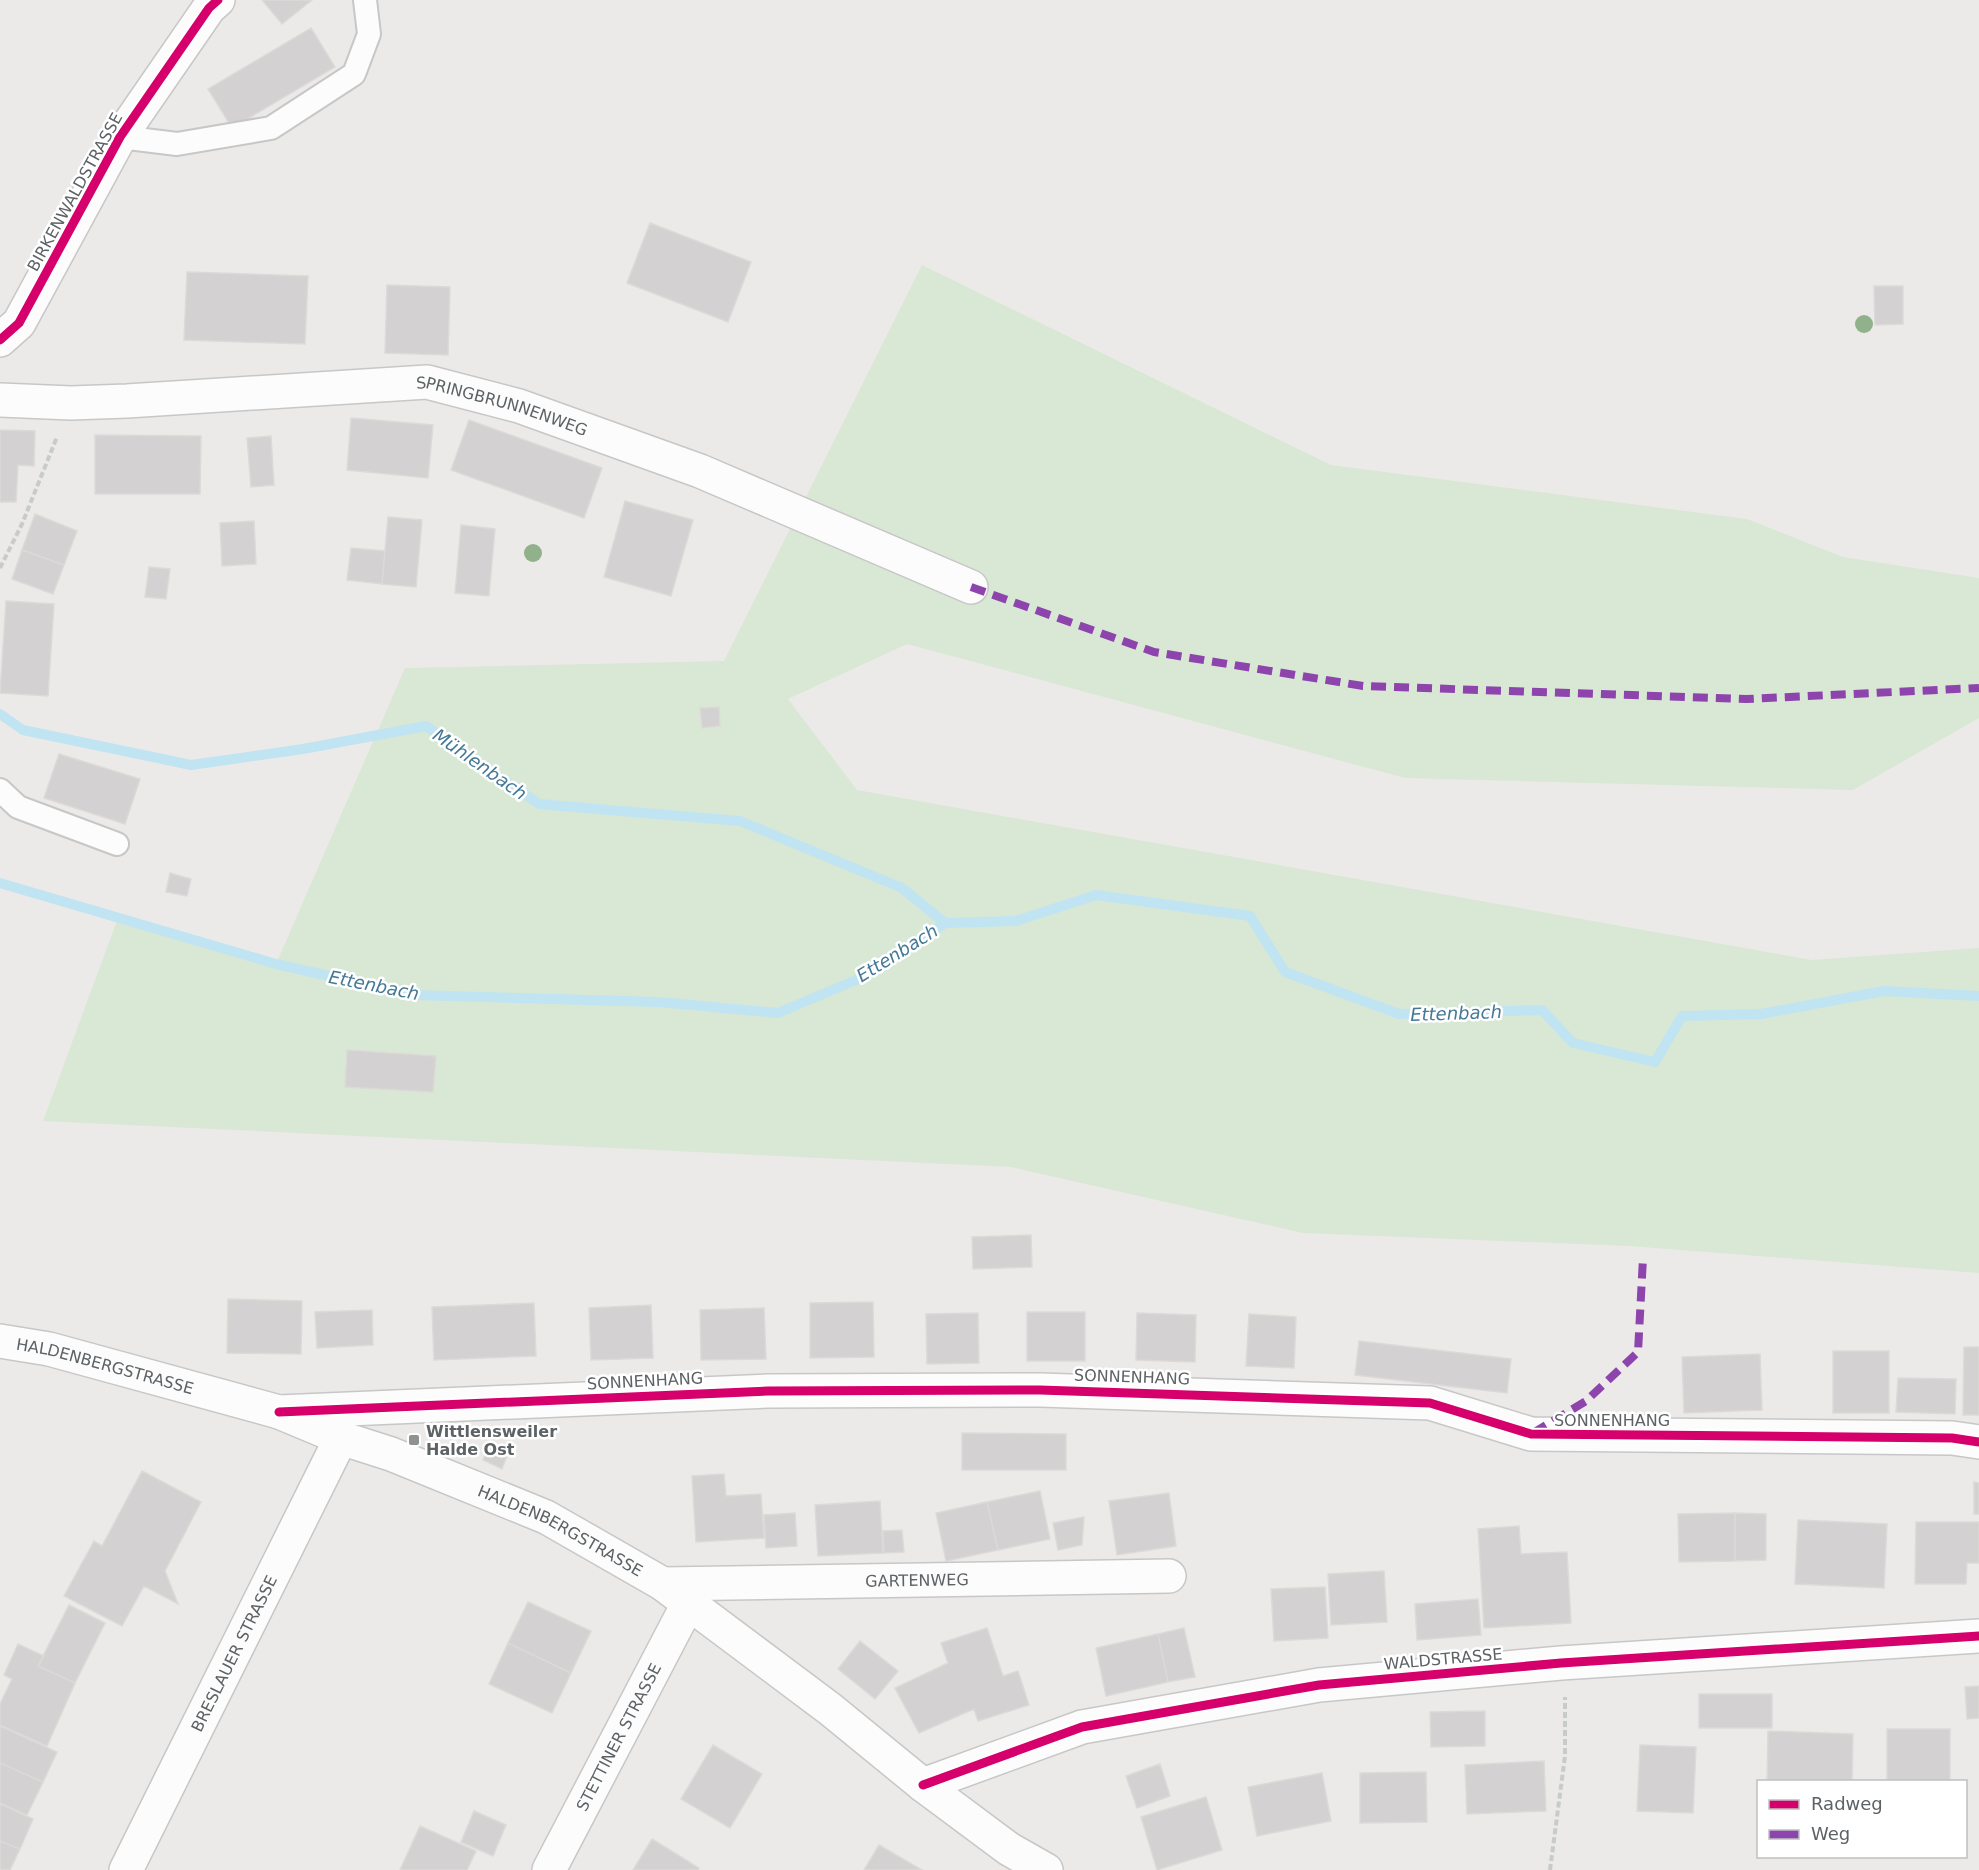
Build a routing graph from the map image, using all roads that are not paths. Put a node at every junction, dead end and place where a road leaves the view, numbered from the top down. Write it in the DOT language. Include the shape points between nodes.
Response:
graph roads {
  1 [pos="218,0"];
  2 [pos="365,0"];
  3 [pos="120,137"];
  4 [pos="0,340"];
  5 [pos="0,400"];
  6 [pos="971,587"];
  7 [pos="0,789"];
  8 [pos="117,844"];
  9 [pos="0,1341"];
  10 [pos="279,1412"];
  11 [pos="341,1438"];
  12 [pos="1979,1442"];
  13 [pos="1169,1576"];
  14 [pos="663,1584"];
  15 [pos="688,1604"];
  16 [pos="1979,1636"];
  17 [pos="923,1785"];
  18 [pos="1003,1860"];
  19 [pos="126,1870"];
  20 [pos="549,1870"];
  21 [pos="1046,1870"];
  1 -- 3 [label="street, BIRKENWALDSTRASSE"];
  2 -- 3 [label="lane" via="369,33 354,74 272,128 177,144"];
  3 -- 4 [label="street, BIRKENWALDSTRASSE" via="19,323"];
  5 -- 6 [label="street, SPRINGBRUNNENWEG" via="70,403 427,382 519,406 700,471"];
  7 -- 8 [label="lane" via="18,807"];
  9 -- 10 [label="street, HALDENBERGSTRASSE" via="49,1349"];
  10 -- 11 [label="street, HALDENBERGSTRASSE"];
  10 -- 12 [label="street, SONNENHANG" via="768,1390 1040,1390 1430,1403 1531,1434 1952,1438"];
  11 -- 14 [label="street, HALDENBERGSTRASSE" via="392,1454 546,1517"];
  11 -- 19 [label="street, BRESLAUER STRASSE"];
  13 -- 14 [label="street, GARTENWEG"];
  14 -- 15 [label="street, HALDENBERGSTRASSE"];
  15 -- 17 [label="street, HALDENBERGSTRASSE" via="830,1709"];
  15 -- 20 [label="street, STETTINER STRASSE"];
  16 -- 17 [label="street, WALDSTRASSE" via="1319,1685 1082,1727"];
  17 -- 18 [label="street, HALDENBERGSTRASSE"];
  18 -- 21 [label="street, HALDENBERGSTRASSE"];
}
